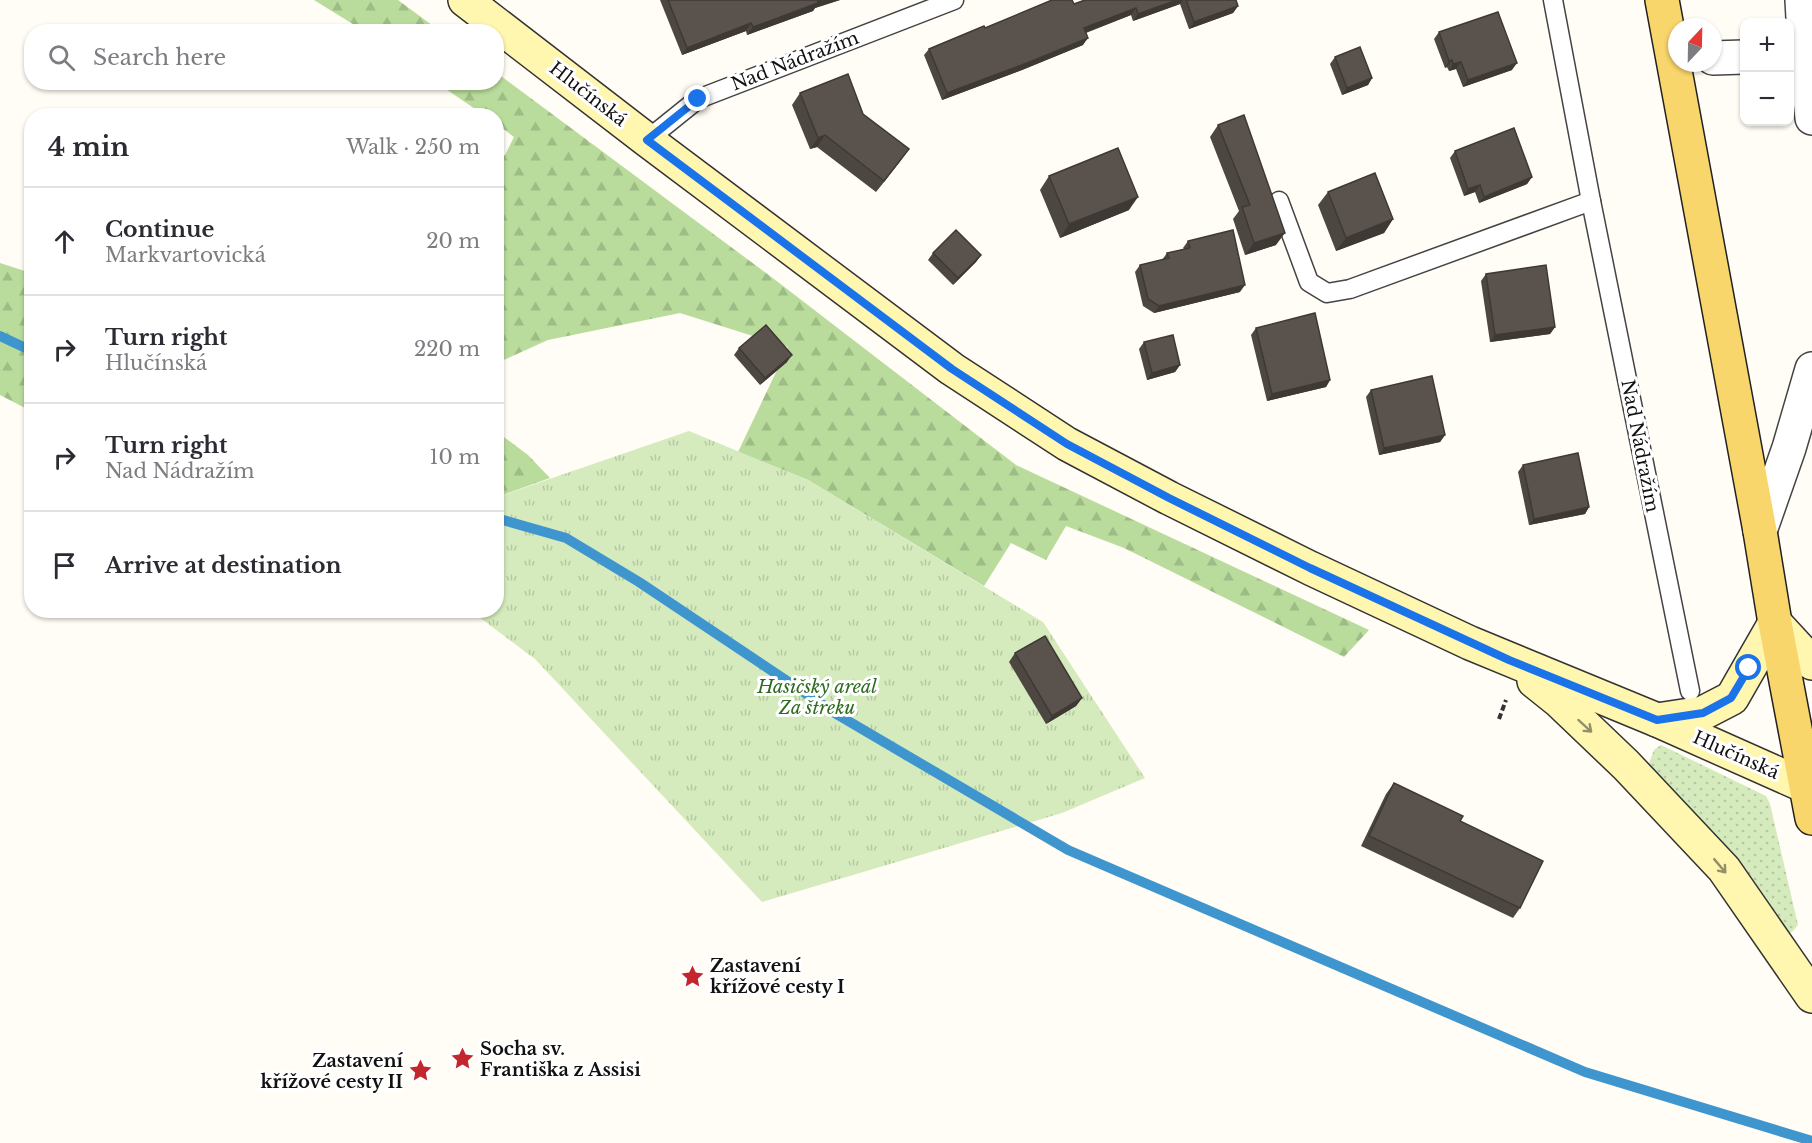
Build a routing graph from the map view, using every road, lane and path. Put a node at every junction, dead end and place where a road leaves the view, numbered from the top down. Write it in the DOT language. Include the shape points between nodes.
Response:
graph roads {
  1 [pos="465,0"];
  2 [pos="954,0"];
  3 [pos="1553,0"];
  4 [pos="1662,0"];
  5 [pos="1802,0"];
  6 [pos="496,24"];
  7 [pos="1668,28"];
  8 [pos="504,30"];
  9 [pos="1797,55"];
  10 [pos="1740,57"];
  11 [pos="1722,58"];
  12 [pos="1677,72"];
  13 [pos="1812,118"];
  14 [pos="647,140"];
  15 [pos="1279,201"];
  16 [pos="1591,201"];
  17 [pos="1812,369"];
  18 [pos="1760,531"];
  19 [pos="1775,623"];
  20 [pos="1509,660"];
  21 [pos="1812,663"];
  22 [pos="1690,691"];
  23 [pos="1657,720"];
  24 [pos="1809,788"];
  25 [pos="1812,818"];
  26 [pos="1812,996"];
  1 -- 6 [label="street, Hlučínská"];
  2 -- 14 [label="lane, Nad Nádražím" via="698,99"];
  3 -- 16 [label="lane, Nad Nádražím"];
  4 -- 7 [label="main road"];
  5 -- 9 [label="street"];
  8 -- 14 [label="street, Hlučínská"];
  9 -- 13 [label="street"];
  10 -- 11 [label="street"];
  12 -- 18 [label="main road"];
  14 -- 20 [label="street, Hlučínská" via="952,369 1067,444 1290,558"];
  15 -- 16 [label="lane" via="1309,282 1327,293 1350,289"];
  16 -- 22 [label="lane, Nad Nádražím"];
  17 -- 18 [label="street"];
  18 -- 19 [label="main road"];
  19 -- 21 [label="street"];
  19 -- 23 [label="street" via="1731,698 1703,713"];
  19 -- 24 [label="main road"];
  20 -- 23 [label="street, Hlučínská"];
  20 -- 26 [label="street, one-way" via="1596,735 1724,869"];
  23 -- 24 [label="street, Hlučínská"];
  24 -- 25 [label="main road"];
}
